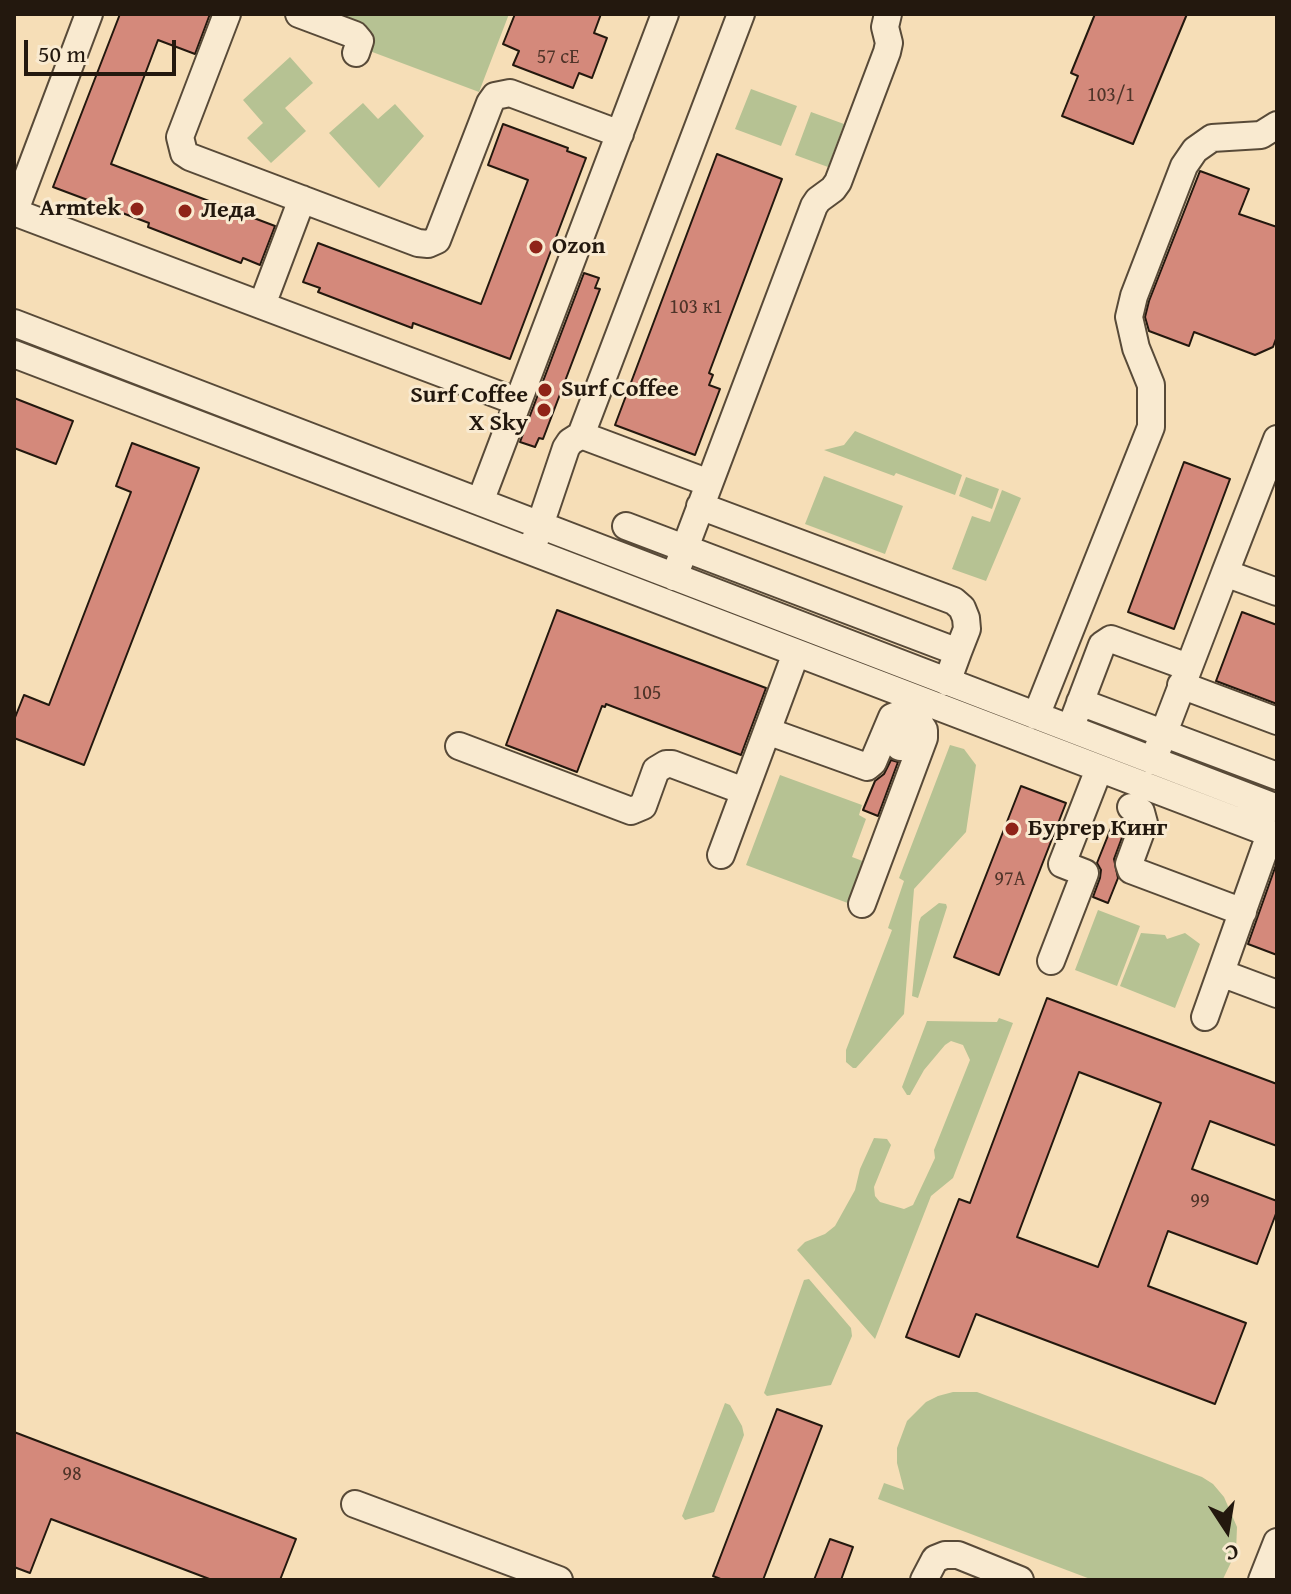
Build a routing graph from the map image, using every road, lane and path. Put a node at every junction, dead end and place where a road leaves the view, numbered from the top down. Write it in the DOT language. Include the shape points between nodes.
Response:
graph roads {
  1 [pos="89,14"];
  2 [pos="227,14"];
  3 [pos="299,14"];
  4 [pos="665,14"];
  5 [pos="741,14"];
  6 [pos="888,14"];
  7 [pos="356,53"];
  8 [pos="1277,125"];
  9 [pos="620,134"];
  10 [pos="306,194"];
  11 [pos="14,213"];
  12 [pos="262,305"];
  13 [pos="14,323"];
  14 [pos="14,354"];
  15 [pos="518,402"];
  16 [pos="581,435"];
  17 [pos="1274,456"];
  18 [pos="704,495"];
  19 [pos="480,502"];
  20 [pos="540,525"];
  21 [pos="626,526"];
  22 [pos="685,548"];
  23 [pos="531,550"];
  24 [pos="1225,573"];
  25 [pos="674,577"];
  26 [pos="1277,592"];
  27 [pos="958,652"];
  28 [pos="796,653"];
  29 [pos="1184,676"];
  30 [pos="947,682"];
  31 [pos="1080,702"];
  32 [pos="914,710"];
  33 [pos="1036,716"];
  34 [pos="1277,721"];
  35 [pos="1070,729"];
  36 [pos="767,731"];
  37 [pos="1163,733"];
  38 [pos="459,746"];
  39 [pos="900,747"];
  40 [pos="1153,761"];
  41 [pos="1099,769"];
  42 [pos="1277,776"];
  43 [pos="744,791"];
  44 [pos="1131,808"];
  45 [pos="1275,826"];
  46 [pos="721,855"];
  47 [pos="862,904"];
  48 [pos="1243,912"];
  49 [pos="1051,961"];
  50 [pos="1221,973"];
  51 [pos="1277,994"];
  52 [pos="1205,1017"];
  53 [pos="355,1504"];
  54 [pos="1277,1542"];
  55 [pos="529,1575"];
  56 [pos="559,1580"];
  57 [pos="924,1580"];
  58 [pos="1020,1580"];
  59 [pos="1262,1580"];
  1 -- 11 [label="street"];
  2 -- 10 [label="street" via="180,137 184,153"];
  3 -- 7 [label="street" via="355,35 360,41"];
  4 -- 9 [label="street"];
  5 -- 16 [label="street"];
  6 -- 18 [label="street" via="888,49 857,113 838,182 814,206"];
  8 -- 33 [label="street" via="1261,135 1212,138 1184,166 1129,317 1151,385 1151,427"];
  9 -- 10 [label="street" via="510,93 495,96 441,233 428,244"];
  9 -- 15 [label="street"];
  10 -- 12 [label="street"];
  11 -- 12 [label="street"];
  12 -- 15 [label="street"];
  13 -- 19 [label="street"];
  14 -- 23 [label="street"];
  15 -- 19 [label="street"];
  16 -- 18 [label="street"];
  16 -- 20 [label="street" via="566,448"];
  17 -- 24 [label="street"];
  18 -- 22 [label="street"];
  18 -- 27 [label="street" via="958,593 967,629"];
  19 -- 20 [label="street"];
  20 -- 23 [label="street"];
  20 -- 25 [label="street"];
  21 -- 22 [label="street"];
  22 -- 25 [label="street"];
  22 -- 27 [label="street"];
  23 -- 28 [label="street"];
  24 -- 26 [label="street"];
  24 -- 29 [label="street"];
  25 -- 30 [label="street"];
  27 -- 30 [label="street"];
  28 -- 32 [label="street"];
  28 -- 36 [label="street"];
  29 -- 31 [label="street" via="1111,639 1102,645"];
  29 -- 34 [label="street"];
  29 -- 37 [label="street"];
  30 -- 33 [label="street"];
  31 -- 35 [label="street"];
  31 -- 37 [label="street"];
  32 -- 36 [label="street" via="892,717 867,767"];
  32 -- 39 [label="street"];
  32 -- 41 [label="street"];
  32 -- 47 [label="street" via="924,738"];
  33 -- 35 [label="street"];
  35 -- 40 [label="street"];
  36 -- 43 [label="street"];
  37 -- 40 [label="street"];
  37 -- 42 [label="street"];
  38 -- 43 [label="street" via="631,811 643,806 656,770 666,764"];
  40 -- 45 [label="street"];
  41 -- 44 [label="street"];
  41 -- 49 [label="street" via="1062,864 1085,873"];
  43 -- 46 [label="street"];
  44 -- 45 [label="street"];
  44 -- 48 [label="street" via="1141,812 1144,823 1131,870"];
  45 -- 48 [label="street"];
  48 -- 50 [label="street"];
  50 -- 51 [label="street"];
  50 -- 52 [label="street"];
  53 -- 55 [label="street"];
  54 -- 59 [label="street"];
  55 -- 56 [label="street"];
  57 -- 58 [label="street" via="935,1559 958,1555"];
}
